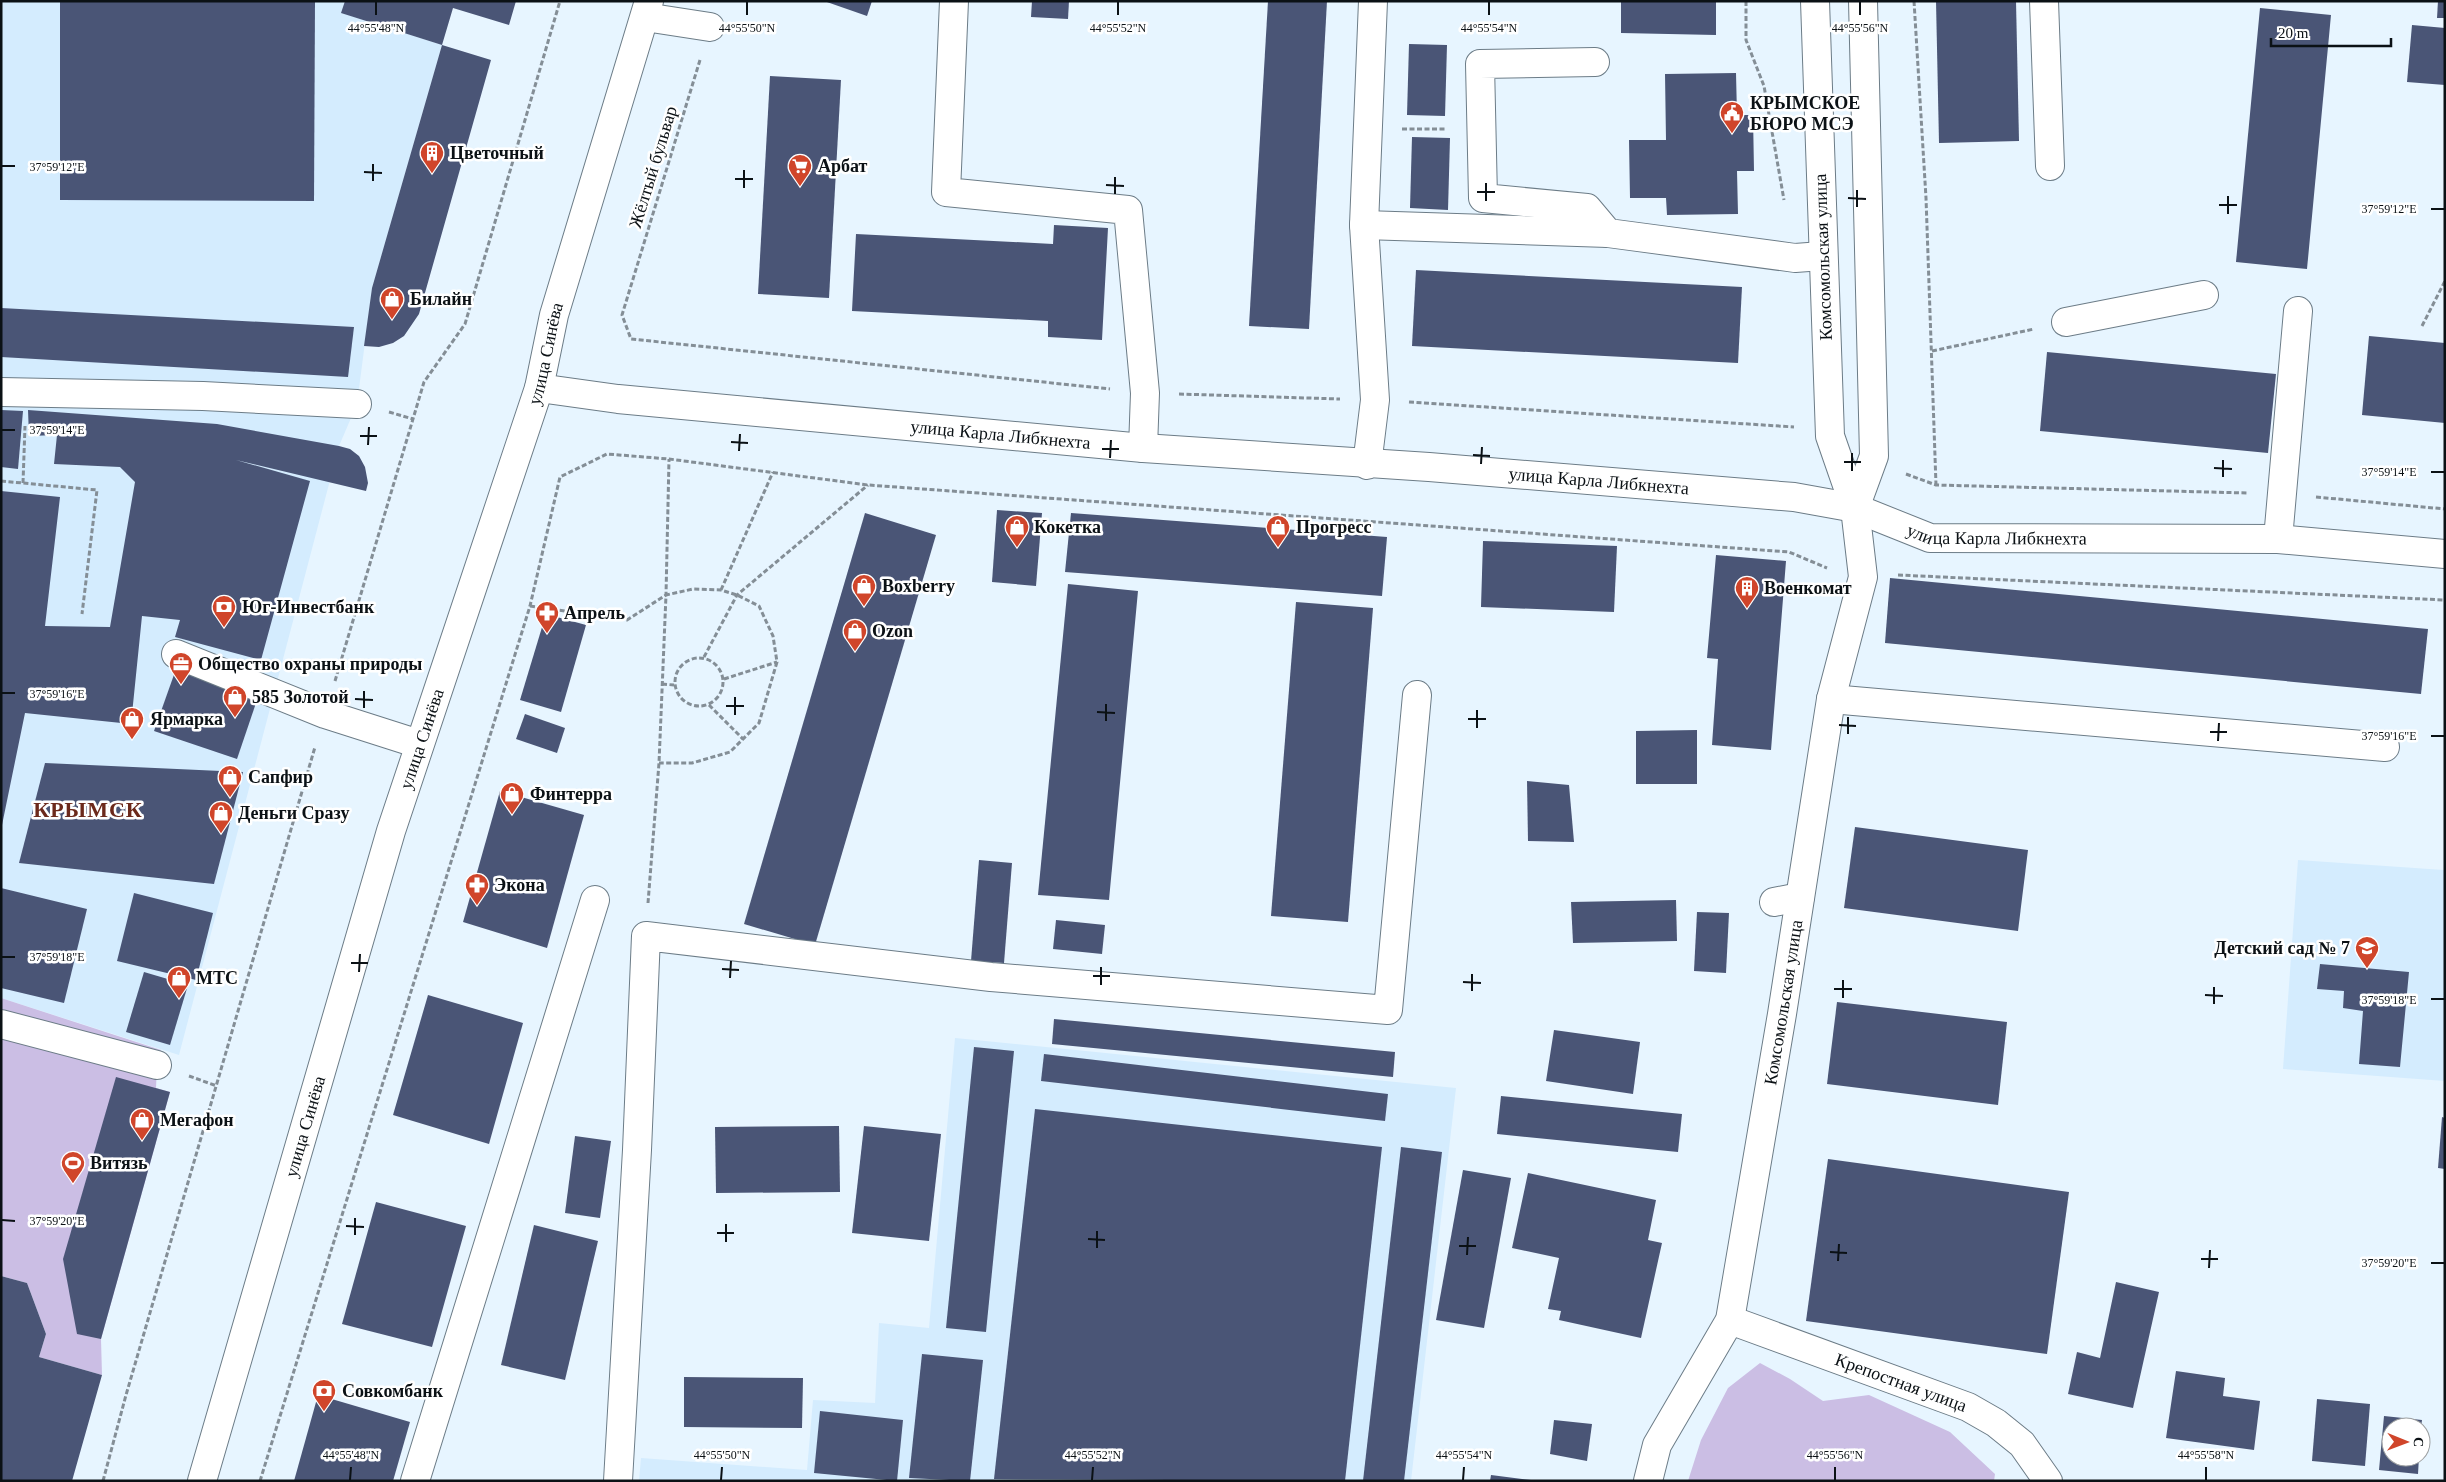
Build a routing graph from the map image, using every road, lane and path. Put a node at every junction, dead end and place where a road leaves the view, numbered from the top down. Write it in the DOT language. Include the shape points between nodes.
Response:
graph roads {
  1 [pos="954,1"];
  2 [pos="1373,1"];
  3 [pos="1746,1"];
  4 [pos="1815,1"];
  5 [pos="1863,1"];
  6 [pos="1914,1"];
  7 [pos="2044,1"];
  8 [pos="647,9"];
  9 [pos="710,27"];
  10 [pos="1595,62"];
  11 [pos="1367,128"];
  12 [pos="1481,130"];
  13 [pos="2050,166"];
  14 [pos="1785,201"];
  15 [pos="1364,225"];
  16 [pos="1608,233"];
  17 [pos="1822,256"];
  18 [pos="2445,281"];
  19 [pos="2204,295"];
  20 [pos="2298,311"];
  21 [pos="2066,322"];
  22 [pos="2422,326"];
  23 [pos="1932,351"];
  24 [pos="539,388"];
  25 [pos="14,392"];
  26 [pos="1145,393"];
  27 [pos="1375,400"];
  28 [pos="357,404"];
  29 [pos="1802,428"];
  30 [pos="1143,448"];
  31 [pos="669,459"];
  32 [pos="1872,462"];
  33 [pos="1367,465"];
  34 [pos="773,472"];
  35 [pos="1,481"];
  36 [pos="22,483"];
  37 [pos="1936,485"];
  38 [pos="868,486"];
  39 [pos="2283,494"];
  40 [pos="1855,508"];
  41 [pos="2445,509"];
  42 [pos="2278,539"];
  43 [pos="2445,554"];
  44 [pos="1828,568"];
  45 [pos="1908,576"];
  46 [pos="721,590"];
  47 [pos="666,595"];
  48 [pos="736,595"];
  49 [pos="2445,600"];
  50 [pos="530,606"];
  51 [pos="82,614"];
  52 [pos="176,654"];
  53 [pos="704,657"];
  54 [pos="777,662"];
  55 [pos="724,679"];
  56 [pos="662,684"];
  57 [pos="674,685"];
  58 [pos="1417,695"];
  59 [pos="1831,699"];
  60 [pos="708,705"];
  61 [pos="743,739"];
  62 [pos="419,744"];
  63 [pos="2385,747"];
  64 [pos="659,763"];
  65 [pos="595,900"];
  66 [pos="646,936"];
  67 [pos="1,1024"];
  68 [pos="157,1065"];
  69 [pos="1730,1320"];
  70 [pos="202,1481"];
  71 [pos="260,1481"];
  72 [pos="415,1481"];
  73 [pos="618,1481"];
  74 [pos="1648,1481"];
  75 [pos="2048,1481"];
  1 -- 26 [label="main road" via="946,192 1128,210"];
  2 -- 11 [label="main road"];
  3 -- 14 [label="path" via="1746,40 1764,86"];
  4 -- 17 [label="main road, Комсомольская улица"];
  5 -- 32 [label="main road, Комсомольская улица"];
  6 -- 23 [label="path"];
  7 -- 13 [label="main road"];
  8 -- 9 [label="main road"];
  8 -- 24 [label="main road, улица Синёва" via="554,315"];
  9 -- 26 [label="path, Жёлтый бульвар" via="622,315 632,339"];
  10 -- 12 [label="main road" via="1480,64"];
  11 -- 12 [label="path"];
  11 -- 15 [label="main road"];
  12 -- 16 [label="main road" via="1483,198 1587,208"];
  15 -- 16 [label="main road"];
  15 -- 27 [label="main road"];
  16 -- 17 [label="main road" via="1795,258"];
  17 -- 40 [label="main road, Комсомольская улица" via="1830,436"];
  18 -- 22 [label="path"];
  19 -- 21 [label="main road"];
  20 -- 39 [label="main road"];
  21 -- 23 [label="path"];
  23 -- 37 [label="path"];
  24 -- 30 [label="main road, улица Карла Либкнехта" via="618,399"];
  24 -- 62 [label="main road, улица Синёва"];
  25 -- 28 [label="main road" via="203,396"];
  25 -- 36 [label="path"];
  26 -- 27 [label="path"];
  26 -- 30 [label="main road"];
  27 -- 29 [label="path"];
  27 -- 33 [label="main road"];
  30 -- 33 [label="main road, улица Карла Либкнехта"];
  31 -- 34 [label="path"];
  31 -- 47 [label="path"];
  31 -- 50 [label="path" via="607,454 560,477"];
  32 -- 37 [label="path"];
  32 -- 40 [label="main road, Комсомольская улица"];
  33 -- 40 [label="main road, улица Карла Либкнехта" via="1429,467 1794,497"];
  34 -- 38 [label="path"];
  34 -- 46 [label="path"];
  35 -- 36 [label="path"];
  36 -- 51 [label="path" via="96,490"];
  37 -- 39 [label="path"];
  38 -- 44 [label="path" via="1789,552"];
  38 -- 48 [label="path"];
  39 -- 41 [label="path"];
  39 -- 42 [label="main road"];
  40 -- 42 [label="main road, улица Карла Либкнехта" via="1930,538"];
  40 -- 59 [label="main road, Комсомольская улица" via="1863,577"];
  42 -- 43 [label="main road, улица Карла Либкнехта"];
  45 -- 49 [label="path"];
  46 -- 47 [label="path" via="692,589"];
  46 -- 48 [label="path"];
  47 -- 50 [label="path" via="627,620"];
  47 -- 56 [label="path"];
  48 -- 53 [label="path"];
  48 -- 54 [label="path" via="759,606 773,636"];
  50 -- 71 [label="path"];
  52 -- 62 [label="main road" via="325,714"];
  53 -- 55 [label="path" via="717,665"];
  53 -- 57 [label="path" via="688,659 676,670"];
  54 -- 55 [label="path"];
  54 -- 61 [label="path" via="759,723"];
  55 -- 60 [label="path" via="720,695"];
  56 -- 57 [label="path"];
  56 -- 64 [label="path"];
  57 -- 60 [label="path" via="680,699 693,707"];
  58 -- 66 [label="main road" via="1388,1010 991,977"];
  59 -- 63 [label="main road"];
  59 -- 69 [label="main road, Комсомольская улица" via="1787,900"];
  60 -- 61 [label="path"];
  61 -- 64 [label="path" via="730,752 692,763"];
  62 -- 70 [label="main road, улица Синёва"];
  64 -- 66 [label="path"];
  65 -- 72 [label="main road"];
  66 -- 73 [label="main road"];
  67 -- 68 [label="main road"];
  69 -- 74 [label="main road, Комсомольская улица" via="1657,1445"];
  69 -- 75 [label="main road, Крепостная улица" via="1968,1408 1996,1423 2022,1444"];
}
